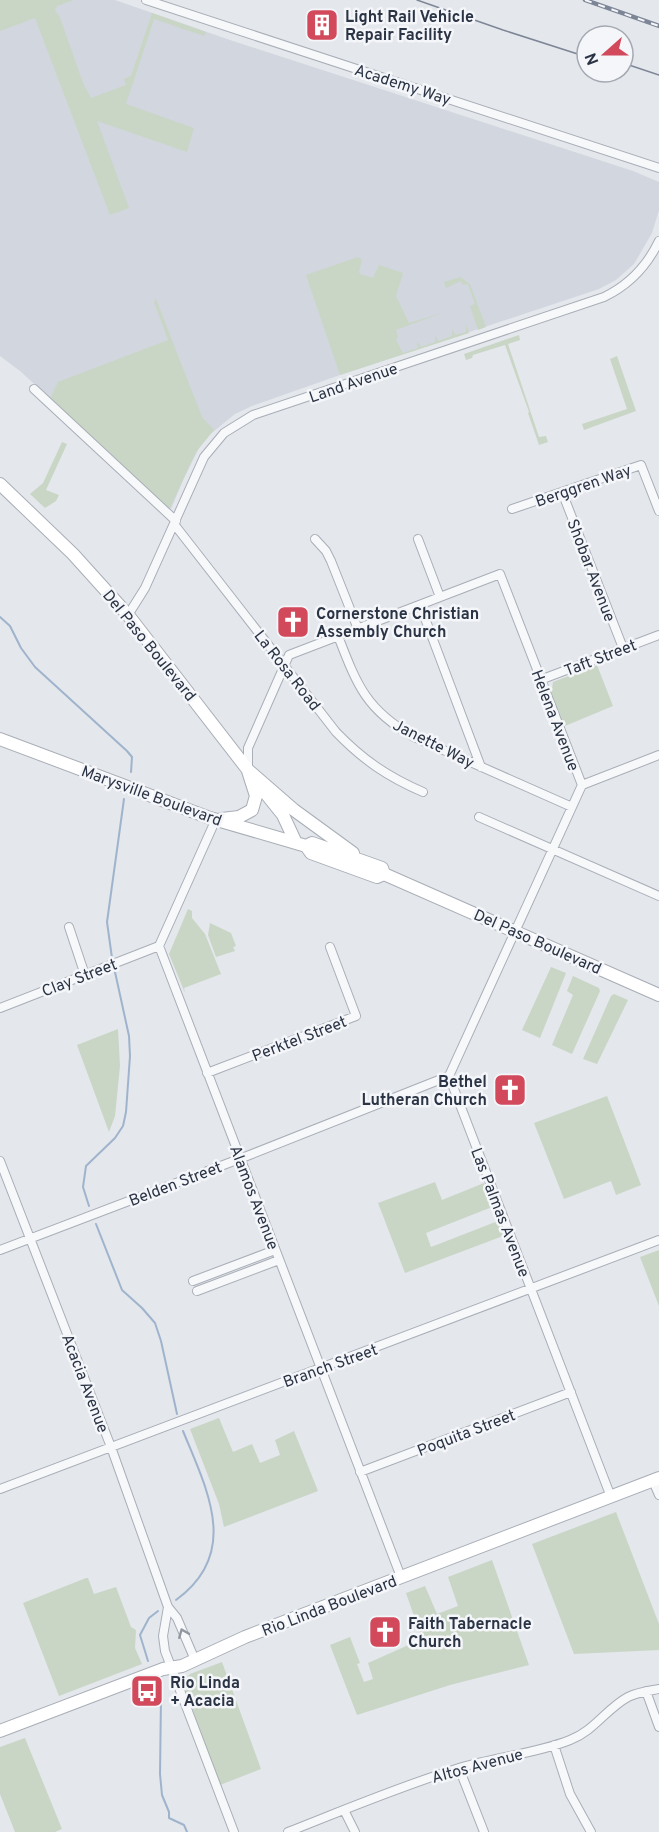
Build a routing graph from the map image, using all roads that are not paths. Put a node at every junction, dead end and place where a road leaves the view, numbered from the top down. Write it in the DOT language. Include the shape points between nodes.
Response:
graph roads {
  1 [pos="146,0"];
  2 [pos="659,168"];
  3 [pos="659,241"];
  4 [pos="34,389"];
  5 [pos="0,484"];
  6 [pos="562,492"];
  7 [pos="512,509"];
  8 [pos="659,511"];
  9 [pos="175,522"];
  10 [pos="418,538"];
  11 [pos="315,539"];
  12 [pos="440,597"];
  13 [pos="420,605"];
  14 [pos="128,615"];
  15 [pos="358,628"];
  16 [pos="659,634"];
  17 [pos="338,636"];
  18 [pos="623,648"];
  19 [pos="284,666"];
  20 [pos="540,680"];
  21 [pos="0,739"];
  22 [pos="659,755"];
  23 [pos="481,767"];
  24 [pos="248,770"];
  25 [pos="582,785"];
  26 [pos="423,792"];
  27 [pos="572,807"];
  28 [pos="294,810"];
  29 [pos="479,817"];
  30 [pos="216,819"];
  31 [pos="301,845"];
  32 [pos="553,848"];
  33 [pos="369,864"];
  34 [pos="384,874"];
  35 [pos="659,896"];
  36 [pos="69,927"];
  37 [pos="516,931"];
  38 [pos="159,946"];
  39 [pos="330,947"];
  40 [pos="85,975"];
  41 [pos="659,994"];
  42 [pos="0,1008"];
  43 [pos="207,1073"];
  44 [pos="449,1076"];
  45 [pos="240,1158"];
  46 [pos="0,1161"];
  47 [pos="30,1239"];
  48 [pos="659,1240"];
  49 [pos="0,1250"];
  50 [pos="275,1250"];
  51 [pos="279,1260"];
  52 [pos="204,1276"];
  53 [pos="193,1281"];
  54 [pos="207,1287"];
  55 [pos="531,1288"];
  56 [pos="197,1291"];
  57 [pos="320,1369"];
  58 [pos="571,1392"];
  59 [pos="111,1447"];
  60 [pos="360,1472"];
  61 [pos="656,1479"];
  62 [pos="0,1489"];
  63 [pos="659,1495"];
  64 [pos="611,1497"];
  65 [pos="401,1577"];
  66 [pos="168,1607"];
  67 [pos="195,1660"];
  68 [pos="171,1668"];
  69 [pos="659,1689"];
  70 [pos="646,1691"];
  71 [pos="659,1727"];
  72 [pos="0,1731"];
  73 [pos="554,1745"];
  74 [pos="459,1768"];
  75 [pos="344,1810"];
  76 [pos="234,1832"];
  77 [pos="288,1832"];
  78 [pos="355,1832"];
  79 [pos="484,1832"];
  80 [pos="591,1832"];
  1 -- 2 [label="street, Academy Way"];
  3 -- 9 [label="street, Land Avenue" via="642,269 603,297 243,420 208,451"];
  4 -- 9 [label="street, La Rosa Road"];
  5 -- 14 [label="main road, Del Paso Boulevard" via="73,554"];
  6 -- 7 [label="street, Berggren Way"];
  6 -- 8 [label="street, Berggren Way" via="641,465"];
  6 -- 18 [label="street, Shobar Avenue"];
  9 -- 14 [label="street, Land Avenue" via="140,598"];
  9 -- 19 [label="street, La Rosa Road"];
  10 -- 12 [label="street"];
  11 -- 15 [label="street" via="331,561"];
  12 -- 13 [label="street"];
  12 -- 20 [label="street, Helena Avenue" via="500,573"];
  13 -- 15 [label="street"];
  13 -- 23 [label="street"];
  14 -- 24 [label="main road, Del Paso Boulevard"];
  15 -- 17 [label="street"];
  16 -- 18 [label="street, Taft Street"];
  17 -- 19 [label="street" via="289,655"];
  17 -- 23 [label="street, Janette Way" via="355,681 379,712 414,737"];
  18 -- 20 [label="street, Taft Street"];
  19 -- 24 [label="street" via="248,748"];
  19 -- 26 [label="street, La Rosa Road" via="350,747 383,772"];
  20 -- 25 [label="street, Helena Avenue"];
  21 -- 30 [label="main road, Marysville Boulevard"];
  22 -- 25 [label="street"];
  23 -- 27 [label="street, Janette Way"];
  24 -- 28 [label="main road, Del Paso Boulevard"];
  24 -- 30 [label="main road" via="256,796 252,810 239,817"];
  24 -- 31 [label="main road"];
  25 -- 27 [label="street, Helena Avenue"];
  27 -- 32 [label="street, Helena Avenue"];
  28 -- 31 [label="main road"];
  28 -- 33 [label="main road, Del Paso Boulevard"];
  29 -- 32 [label="street"];
  30 -- 31 [label="main road, Marysville Boulevard"];
  30 -- 38 [label="street"];
  31 -- 33 [label="main road, Marysville Boulevard" via="312,843"];
  31 -- 34 [label="main road, Marysville Boulevard" via="311,853 377,877"];
  32 -- 35 [label="street"];
  32 -- 37 [label="street, Helena Avenue"];
  33 -- 34 [label="main road, Marysville Boulevard" via="382,868"];
  34 -- 37 [label="main road, Del Paso Boulevard"];
  36 -- 40 [label="street"];
  37 -- 41 [label="main road, Del Paso Boulevard"];
  37 -- 44 [label="street"];
  38 -- 40 [label="street, Clay Street"];
  38 -- 43 [label="street, Alamos Avenue"];
  39 -- 43 [label="street, Perktel Street" via="356,1016"];
  40 -- 42 [label="street, Clay Street"];
  43 -- 45 [label="street, Alamos Avenue"];
  44 -- 45 [label="street, Belden Street"];
  44 -- 55 [label="street, Las Palmas Avenue"];
  45 -- 47 [label="street, Belden Street"];
  45 -- 50 [label="street, Alamos Avenue"];
  46 -- 47 [label="street, Acacia Avenue"];
  47 -- 49 [label="street, Belden Street"];
  47 -- 59 [label="street, Acacia Avenue"];
  48 -- 55 [label="street, Branch Street"];
  50 -- 51 [label="street, Alamos Avenue"];
  50 -- 52 [label="street"];
  51 -- 54 [label="street"];
  51 -- 57 [label="street, Alamos Avenue"];
  52 -- 53 [label="street"];
  52 -- 54 [label="street"];
  54 -- 56 [label="street"];
  55 -- 57 [label="street, Branch Street"];
  55 -- 58 [label="street, Las Palmas Avenue"];
  57 -- 59 [label="street, Branch Street"];
  57 -- 60 [label="street, Alamos Avenue"];
  58 -- 60 [label="street, Poquita Street"];
  58 -- 64 [label="street, Las Palmas Avenue"];
  59 -- 62 [label="street, Branch Street"];
  59 -- 66 [label="street, Acacia Avenue"];
  60 -- 65 [label="street, Alamos Avenue"];
  61 -- 63 [label="street"];
  61 -- 64 [label="main road, Rio Linda Boulevard"];
  64 -- 65 [label="main road, Rio Linda Boulevard"];
  65 -- 67 [label="main road, Rio Linda Boulevard"];
  67 -- 66 [label="street, Acacia Avenue, one-way" via="177,1618"];
  66 -- 68 [label="street, Acacia Avenue" via="164,1636"];
  67 -- 68 [label="main road, Rio Linda Boulevard"];
  68 -- 72 [label="main road, Rio Linda Boulevard"];
  68 -- 76 [label="street, Acacia Avenue"];
  69 -- 70 [label="street, Altos Avenue"];
  70 -- 71 [label="street"];
  70 -- 73 [label="street, Altos Avenue" via="619,1703 591,1730"];
  73 -- 74 [label="street, Altos Avenue"];
  73 -- 80 [label="street" via="570,1794"];
  74 -- 75 [label="street, Altos Avenue"];
  74 -- 79 [label="street"];
  75 -- 77 [label="street, Altos Avenue"];
  75 -- 78 [label="street"];
}
